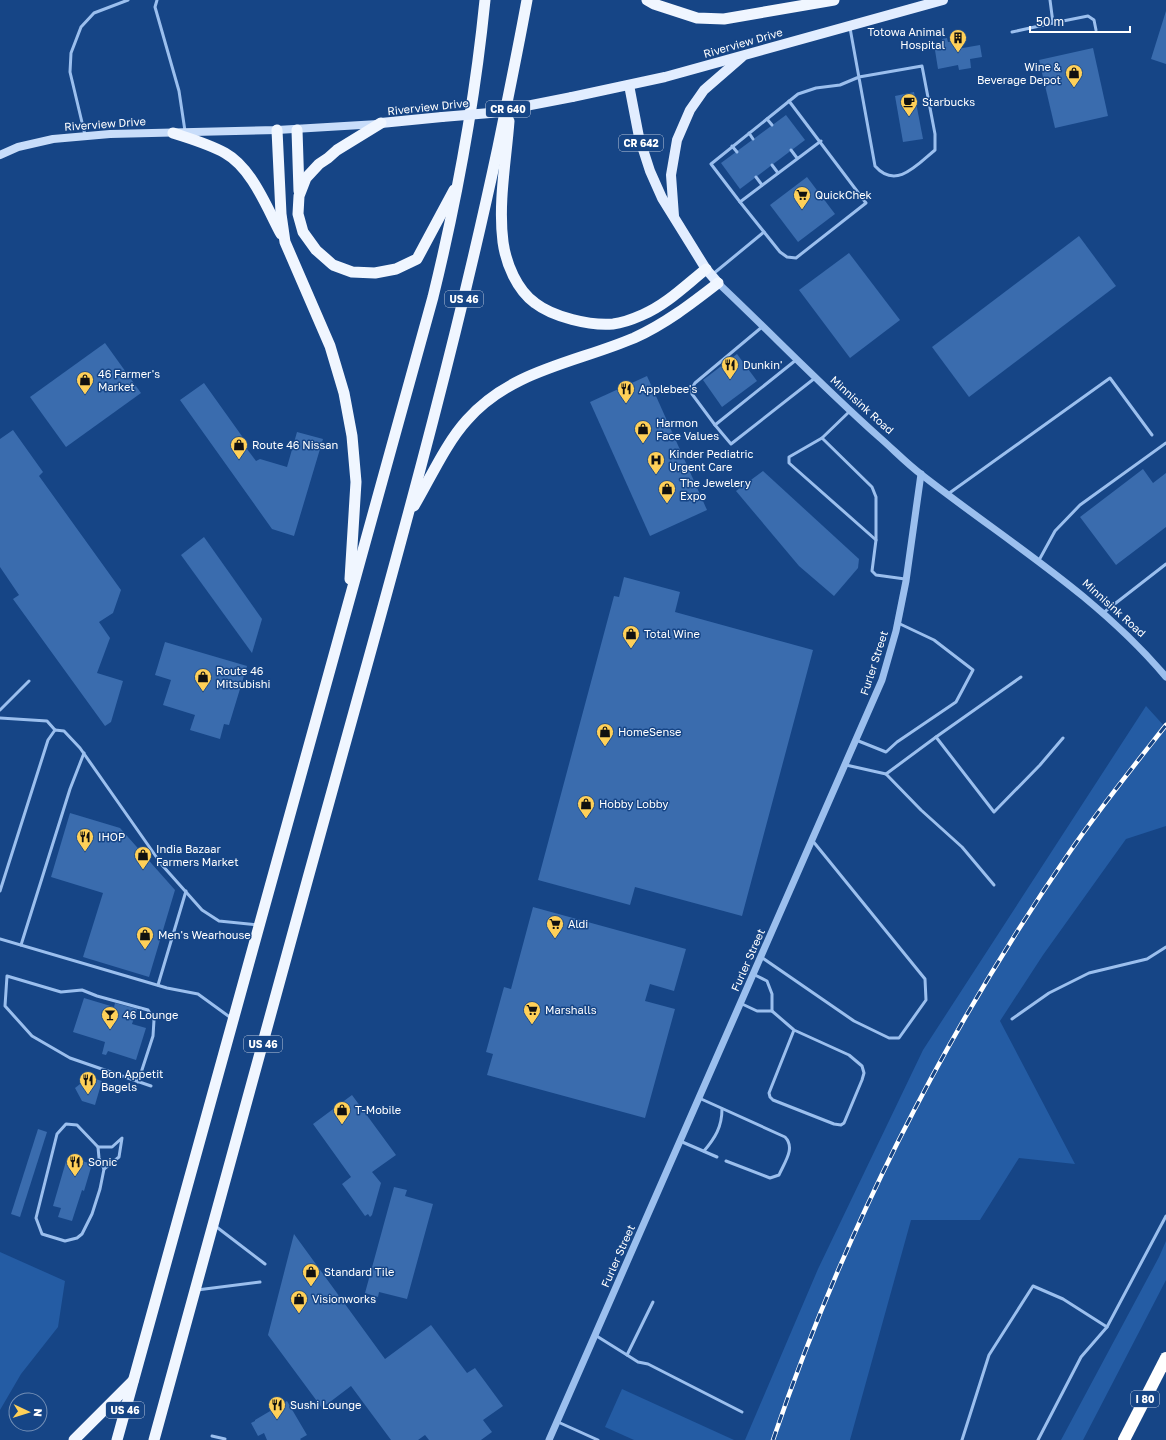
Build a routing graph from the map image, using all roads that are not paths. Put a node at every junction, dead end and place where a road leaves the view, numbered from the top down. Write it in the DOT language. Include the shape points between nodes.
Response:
graph roads {
  1 [pos="128,0"];
  2 [pos="157,0"];
  3 [pos="485,0"];
  4 [pos="527,0"];
  5 [pos="647,0"];
  6 [pos="834,0"];
  7 [pos="943,0"];
  8 [pos="1050,0"];
  9 [pos="1053,23"];
  10 [pos="849,26"];
  11 [pos="1096,30"];
  12 [pos="1012,32"];
  13 [pos="744,56"];
  14 [pos="513,75"];
  15 [pos="859,77"];
  16 [pos="629,85"];
  17 [pos="790,101"];
  18 [pos="767,119"];
  19 [pos="381,123"];
  20 [pos="772,125"];
  21 [pos="277,130"];
  22 [pos="297,130"];
  23 [pos="185,132"];
  24 [pos="173,133"];
  25 [pos="749,133"];
  26 [pos="85,136"];
  27 [pos="753,139"];
  28 [pos="820,141"];
  29 [pos="732,146"];
  30 [pos="791,150"];
  31 [pos="736,152"];
  32 [pos="0,155"];
  33 [pos="798,158"];
  34 [pos="772,165"];
  35 [pos="778,173"];
  36 [pos="756,177"];
  37 [pos="459,181"];
  38 [pos="762,185"];
  39 [pos="299,196"];
  40 [pos="740,202"];
  41 [pos="674,218"];
  42 [pos="764,232"];
  43 [pos="285,242"];
  44 [pos="712,276"];
  45 [pos="764,326"];
  46 [pos="796,360"];
  47 [pos="815,378"];
  48 [pos="850,411"];
  49 [pos="715,425"];
  50 [pos="1152,435"];
  51 [pos="822,438"];
  52 [pos="1166,443"];
  53 [pos="921,474"];
  54 [pos="948,494"];
  55 [pos="406,521"];
  56 [pos="876,540"];
  57 [pos="1038,562"];
  58 [pos="1166,564"];
  59 [pos="907,579"];
  60 [pos="349,601"];
  61 [pos="1103,613"];
  62 [pos="898,623"];
  63 [pos="1165,676"];
  64 [pos="1022,677"];
  65 [pos="29,681"];
  66 [pos="0,710"];
  67 [pos="0,718"];
  68 [pos="55,730"];
  69 [pos="936,737"];
  70 [pos="1063,738"];
  71 [pos="856,740"];
  72 [pos="84,753"];
  73 [pos="845,765"];
  74 [pos="886,774"];
  75 [pos="812,840"];
  76 [pos="994,885"];
  77 [pos="0,891"];
  78 [pos="186,892"];
  79 [pos="259,925"];
  80 [pos="0,939"];
  81 [pos="21,945"];
  82 [pos="1166,947"];
  83 [pos="761,956"];
  84 [pos="753,974"];
  85 [pos="158,985"];
  86 [pos="740,1003"];
  87 [pos="772,1011"];
  88 [pos="1012,1018"];
  89 [pos="233,1020"];
  90 [pos="794,1030"];
  91 [pos="138,1082"];
  92 [pos="150,1086"];
  93 [pos="699,1098"];
  94 [pos="722,1109"];
  95 [pos="680,1141"];
  96 [pos="98,1147"];
  97 [pos="704,1151"];
  98 [pos="717,1157"];
  99 [pos="726,1161"];
  100 [pos="104,1169"];
  101 [pos="1166,1216"];
  102 [pos="213,1224"];
  103 [pos="265,1264"];
  104 [pos="260,1282"];
  105 [pos="195,1291"];
  106 [pos="653,1302"];
  107 [pos="1107,1327"];
  108 [pos="595,1335"];
  109 [pos="627,1355"];
  110 [pos="1166,1358"];
  111 [pos="134,1380"];
  112 [pos="742,1412"];
  113 [pos="557,1421"];
  114 [pos="212,1436"];
  115 [pos="225,1439"];
  116 [pos="74,1440"];
  117 [pos="117,1440"];
  118 [pos="154,1440"];
  119 [pos="549,1440"];
  120 [pos="598,1440"];
  121 [pos="962,1440"];
  122 [pos="1038,1440"];
  123 [pos="1124,1440"];
  1 -- 26 [label="lane" via="94,13 81,27 71,53 70,72"];
  2 -- 23 [label="lane" via="155,7 179,91"];
  3 -- 37 [label="highway, US 46" via="476,79"];
  4 -- 14 [label="highway, US 46"];
  5 -- 6 [label="highway" via="697,18 724,19"];
  7 -- 10 [label="main road, Riverview Drive / CR 640"];
  8 -- 9 [label="lane"];
  9 -- 11 [label="lane" via="1088,16 1094,20"];
  9 -- 12 [label="lane"];
  10 -- 13 [label="main road, Riverview Drive / CR 640"];
  10 -- 15 [label="lane"];
  13 -- 16 [label="main road, Riverview Drive / CR 640"];
  13 -- 41 [label="main road" via="704,90 690,110 678,140 672,175"];
  14 -- 44 [label="highway" via="502,205 503,243 510,270 534,303 570,319 613,324 642,315"];
  14 -- 55 [label="highway, US 46" via="462,305"];
  15 -- 15 [label="lane" via="922,66 935,134 934,150 903,175 892,177 880,172 875,166"];
  15 -- 17 [label="lane" via="840,85 816,88 798,94"];
  16 -- 19 [label="main road, Riverview Drive / CR 640, bridge" via="490,113"];
  16 -- 41 [label="main road, Minnisink Road / CR 642" via="639,137 650,171"];
  17 -- 18 [label="lane"];
  17 -- 28 [label="lane"];
  18 -- 20 [label="lane"];
  18 -- 25 [label="lane"];
  19 -- 22 [label="main road, Riverview Drive / CR 640"];
  19 -- 39 [label="highway" via="319,164 306,178"];
  21 -- 22 [label="main road, Riverview Drive / CR 640"];
  21 -- 23 [label="main road, Riverview Drive / CR 640"];
  21 -- 43 [label="highway"];
  22 -- 39 [label="highway"];
  23 -- 24 [label="main road, Riverview Drive / CR 640"];
  24 -- 26 [label="main road, Riverview Drive / CR 640"];
  24 -- 43 [label="highway" via="212,146 239,164 253,181"];
  25 -- 27 [label="lane"];
  25 -- 29 [label="lane"];
  26 -- 32 [label="main road, Riverview Drive / CR 640" via="18,146"];
  28 -- 33 [label="lane"];
  28 -- 42 [label="lane" via="866,203 796,258 787,257 780,252"];
  29 -- 31 [label="lane"];
  29 -- 40 [label="lane" via="710,164"];
  30 -- 33 [label="lane"];
  33 -- 35 [label="lane"];
  34 -- 35 [label="lane"];
  35 -- 38 [label="lane"];
  36 -- 38 [label="lane"];
  37 -- 39 [label="highway" via="417,259 396,269 375,274 341,269 316,250 300,223"];
  37 -- 60 [label="highway, US 46" via="433,297"];
  38 -- 40 [label="lane"];
  40 -- 42 [label="lane"];
  41 -- 44 [label="main road, Minnisink Road / CR 642"];
  42 -- 44 [label="lane"];
  43 -- 60 [label="highway" via="330,346 344,393 352,436 356,482"];
  44 -- 45 [label="street, Minnisink Road / CR 642"];
  44 -- 55 [label="highway" via="687,307 652,329 523,378 499,392 467,420"];
  45 -- 46 [label="street, Minnisink Road / CR 642"];
  45 -- 49 [label="lane" via="692,388 692,394"];
  46 -- 47 [label="street, Minnisink Road / CR 642"];
  46 -- 49 [label="lane"];
  47 -- 48 [label="street, Minnisink Road / CR 642"];
  47 -- 49 [label="lane" via="731,444"];
  48 -- 51 [label="lane"];
  48 -- 53 [label="street, Minnisink Road / CR 642"];
  50 -- 54 [label="lane" via="1110,378"];
  51 -- 56 [label="lane" via="872,488 876,497"];
  51 -- 56 [label="lane" via="789,457 789,463"];
  52 -- 57 [label="lane" via="1080,505 1055,530"];
  53 -- 54 [label="street, Minnisink Road / CR 642"];
  53 -- 59 [label="street, Furler Street"];
  54 -- 57 [label="street, Minnisink Road / CR 642"];
  55 -- 102 [label="highway, US 46"];
  56 -- 59 [label="lane" via="872,571 876,575"];
  57 -- 61 [label="street, Minnisink Road / CR 642"];
  58 -- 61 [label="lane"];
  59 -- 62 [label="street, Furler Street"];
  60 -- 79 [label="highway, US 46"];
  61 -- 63 [label="street, Minnisink Road / CR 642"];
  62 -- 71 [label="street, Furler Street" via="882,680"];
  62 -- 71 [label="lane" via="934,640 973,670 956,702 886,752"];
  64 -- 69 [label="lane"];
  65 -- 66 [label="lane"];
  67 -- 68 [label="lane" via="47,721"];
  68 -- 72 [label="lane" via="64,731"];
  68 -- 77 [label="lane" via="48,740"];
  69 -- 70 [label="lane" via="994,812"];
  69 -- 74 [label="lane"];
  71 -- 73 [label="street, Furler Street"];
  72 -- 78 [label="lane" via="162,865"];
  72 -- 81 [label="lane" via="70,789"];
  73 -- 74 [label="lane"];
  73 -- 75 [label="street, Furler Street"];
  74 -- 76 [label="lane" via="962,847"];
  75 -- 83 [label="street, Furler Street"];
  75 -- 83 [label="lane" via="925,980 926,1000 899,1038 889,1038 854,1021"];
  78 -- 79 [label="lane" via="202,910 219,921"];
  78 -- 85 [label="lane"];
  79 -- 89 [label="highway, US 46"];
  80 -- 81 [label="lane"];
  81 -- 85 [label="lane"];
  82 -- 88 [label="lane" via="1147,958 1089,973 1049,993"];
  83 -- 84 [label="street, Furler Street"];
  84 -- 86 [label="street, Furler Street"];
  84 -- 87 [label="lane" via="767,982 772,994"];
  85 -- 89 [label="lane" via="198,994"];
  86 -- 87 [label="lane" via="757,1010"];
  86 -- 93 [label="street, Furler Street"];
  87 -- 90 [label="lane"];
  89 -- 111 [label="highway, US 46"];
  90 -- 90 [label="lane" via="848,1055 862,1066 862,1080 841,1125 770,1097 769,1093"];
  91 -- 91 [label="lane" via="153,1036 154,1020 148,1010 82,990 61,992 7,976 5,1006 32,1036 70,1058"];
  91 -- 92 [label="lane"];
  93 -- 94 [label="lane"];
  93 -- 95 [label="street, Furler Street"];
  94 -- 97 [label="lane" via="719,1129"];
  94 -- 99 [label="lane" via="785,1137 790,1148 779,1174 770,1178"];
  95 -- 97 [label="lane"];
  95 -- 108 [label="street, Furler Street"];
  96 -- 100 [label="lane" via="98,1158"];
  96 -- 100 [label="lane" via="112,1147 122,1138 119,1157"];
  96 -- 100 [label="lane" via="77,1125 66,1124 57,1134 36,1218 42,1234 65,1241 82,1234 92,1214"];
  97 -- 98 [label="lane"];
  101 -- 107 [label="lane"];
  102 -- 103 [label="lane"];
  102 -- 105 [label="highway, US 46"];
  104 -- 105 [label="lane"];
  105 -- 118 [label="highway, US 46"];
  106 -- 109 [label="lane"];
  107 -- 121 [label="lane" via="1063,1299 1033,1286 989,1355"];
  107 -- 122 [label="lane" via="1080,1357"];
  108 -- 109 [label="lane"];
  108 -- 113 [label="street, Furler Street"];
  109 -- 112 [label="lane"];
  110 -- 123 [label="highway, I 80"];
  111 -- 116 [label="highway"];
  111 -- 117 [label="highway, US 46"];
  113 -- 119 [label="street, Furler Street"];
  113 -- 120 [label="lane"];
  114 -- 115 [label="lane"];
}
